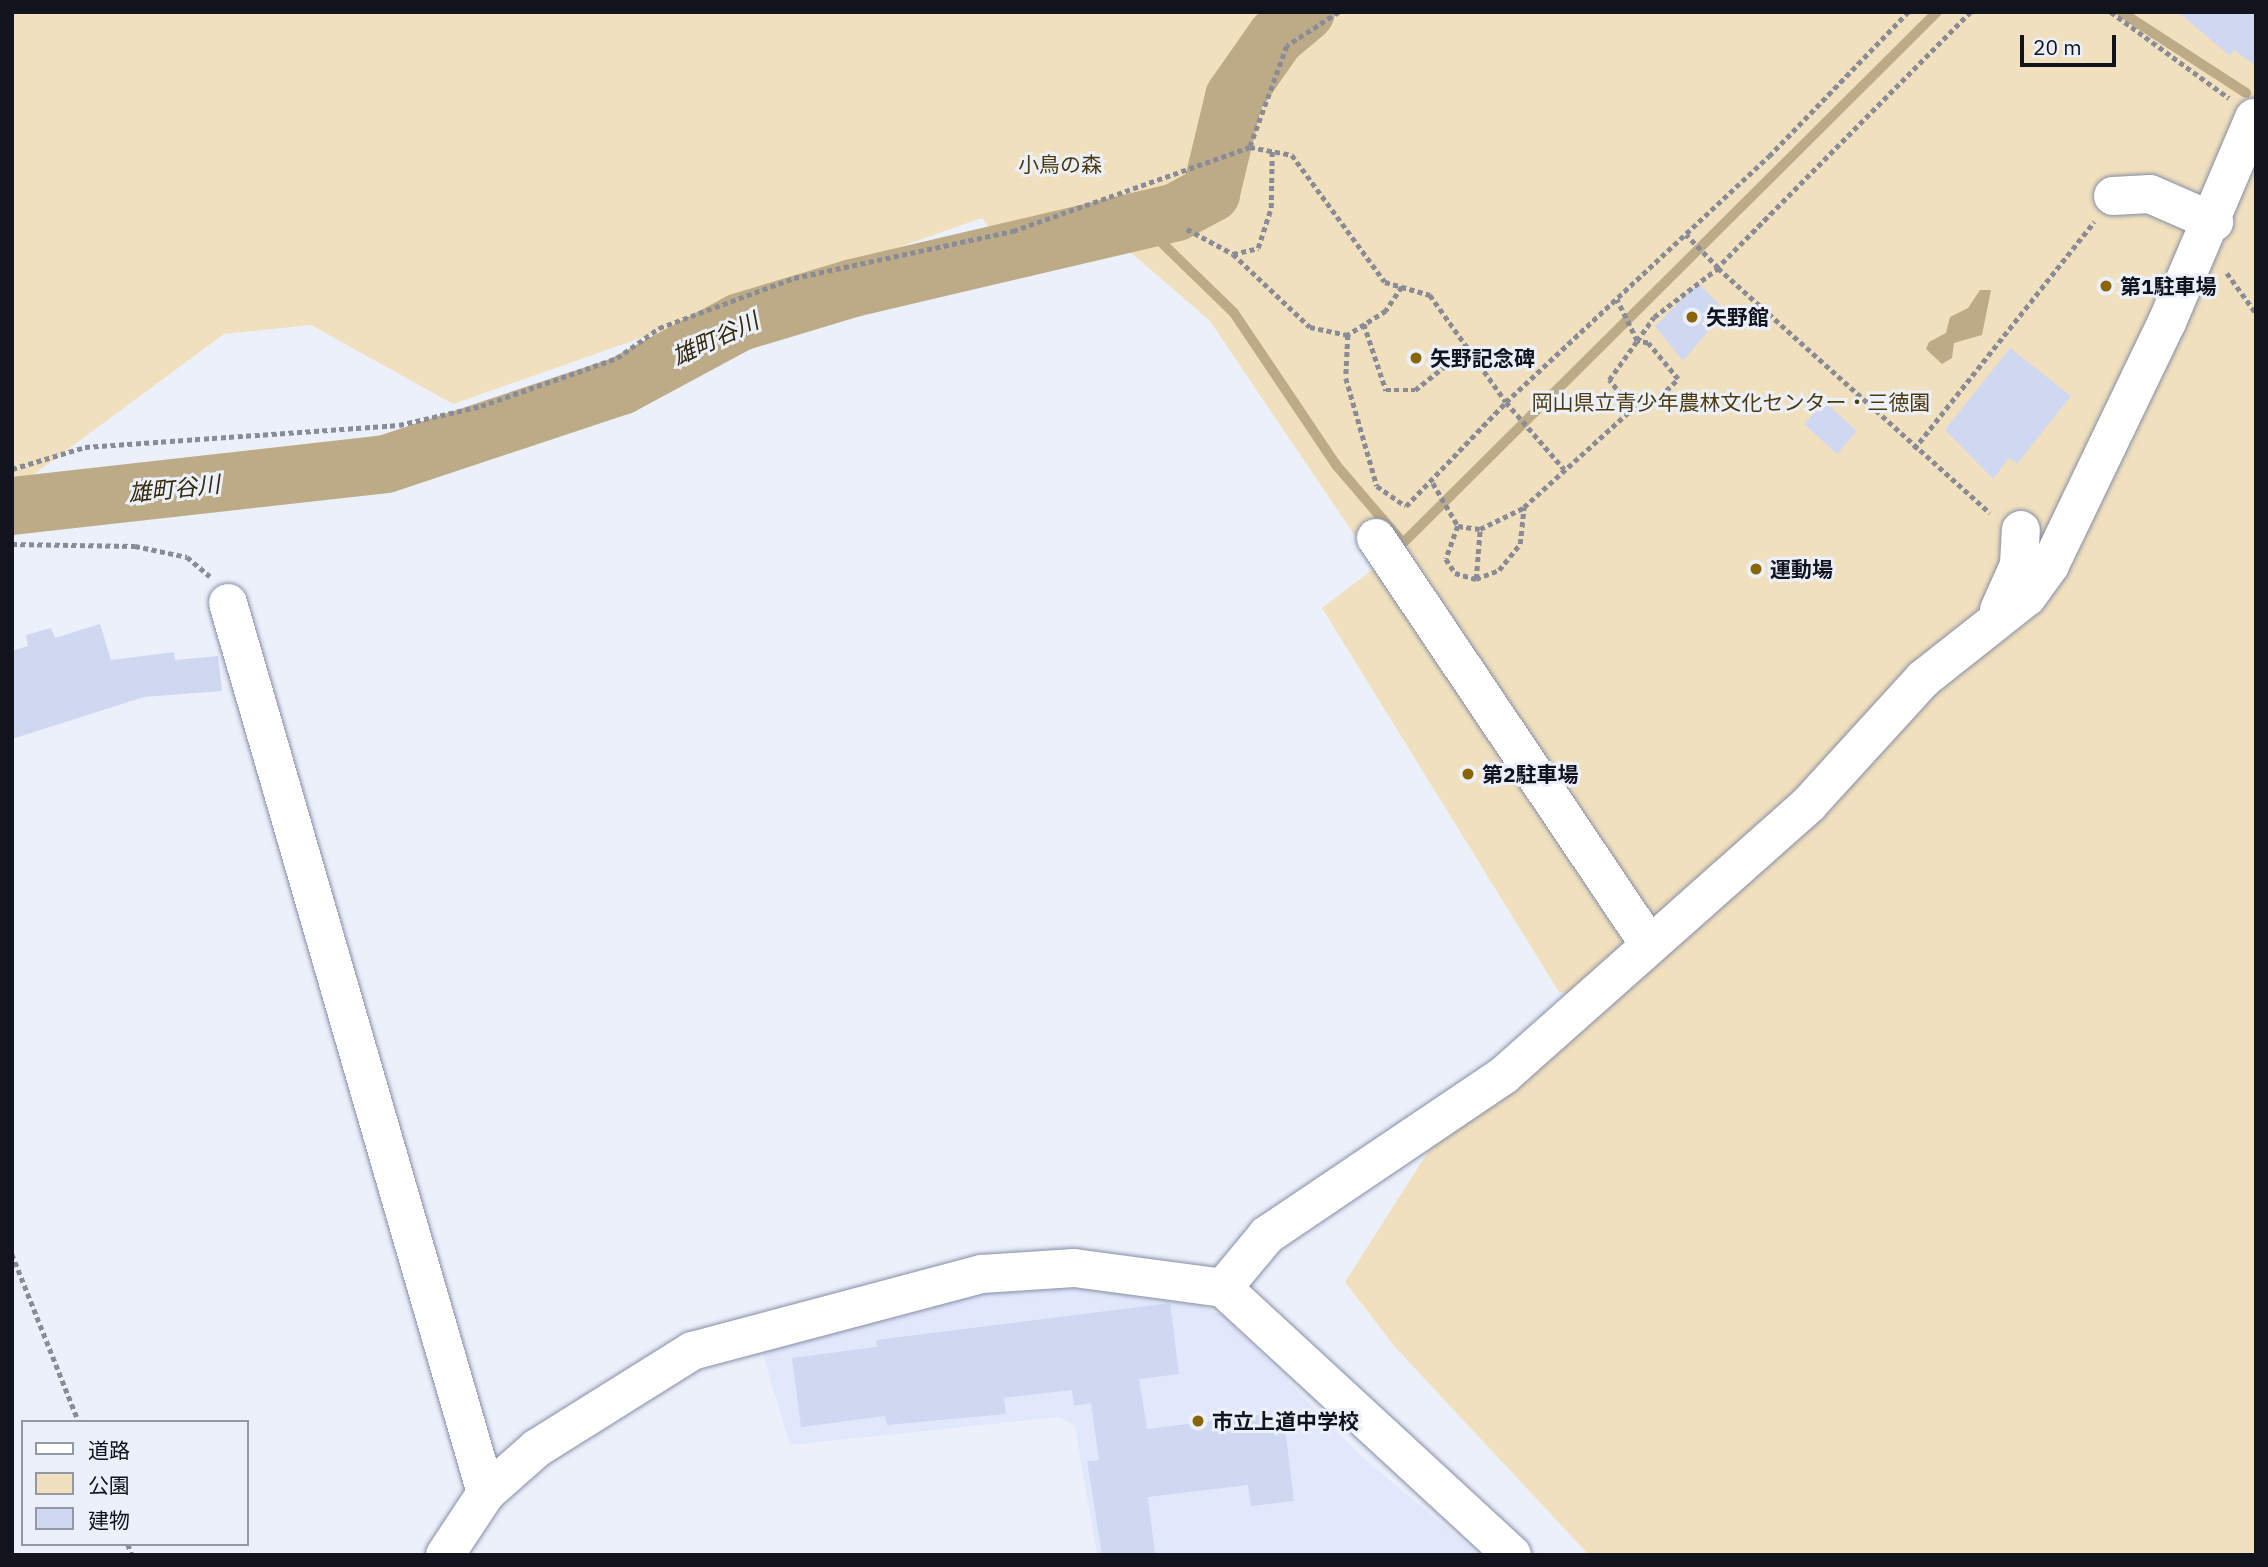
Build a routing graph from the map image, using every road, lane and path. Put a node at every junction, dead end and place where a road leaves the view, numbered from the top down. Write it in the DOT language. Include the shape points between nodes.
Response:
graph roads {
  1 [pos="1339,12"];
  2 [pos="1909,12"];
  3 [pos="1971,12"];
  4 [pos="2111,12"];
  5 [pos="2254,118"];
  6 [pos="1250,147"];
  7 [pos="1272,151"];
  8 [pos="2136,199"];
  9 [pos="2214,222"];
  10 [pos="1186,229"];
  11 [pos="1686,235"];
  12 [pos="1233,254"];
  13 [pos="1718,268"];
  14 [pos="2227,281"];
  15 [pos="1402,287"];
  16 [pos="1617,300"];
  17 [pos="2256,313"];
  18 [pos="1364,324"];
  19 [pos="1348,334"];
  20 [pos="1637,341"];
  21 [pos="1470,346"];
  22 [pos="1506,402"];
  23 [pos="1632,409"];
  24 [pos="1914,449"];
  25 [pos="12,468"];
  26 [pos="1564,469"];
  27 [pos="1433,482"];
  28 [pos="1524,507"];
  29 [pos="1458,526"];
  30 [pos="1480,529"];
  31 [pos="1376,538"];
  32 [pos="12,544"];
  33 [pos="2020,547"];
  34 [pos="1476,579"];
  35 [pos="228,603"];
  36 [pos="1992,624"];
  37 [pos="1647,942"];
  38 [pos="12,1254"];
  39 [pos="1223,1288"];
  40 [pos="78,1420"];
  41 [pos="486,1493"];
  42 [pos="446,1555"];
  43 [pos="1512,1555"];
  1 -- 6 [label="path" via="1287,46"];
  2 -- 11 [label="path"];
  3 -- 13 [label="path"];
  4 -- 5 [label="path"];
  5 -- 9 [label="street"];
  6 -- 7 [label="path"];
  6 -- 25 [label="path" via="1013,231 794,278 659,328 617,358 481,407 399,425 85,447"];
  7 -- 12 [label="path" via="1271,208 1258,248"];
  7 -- 15 [label="path" via="1292,155 1385,282"];
  8 -- 9 [label="street"];
  8 -- 24 [label="path"];
  9 -- 36 [label="street" via="2050,565 2027,597"];
  10 -- 12 [label="path"];
  11 -- 13 [label="path"];
  11 -- 16 [label="path"];
  12 -- 19 [label="path" via="1310,327"];
  13 -- 20 [label="path" via="1654,317"];
  13 -- 24 [label="path"];
  14 -- 17 [label="path"];
  15 -- 18 [label="path" via="1386,311"];
  15 -- 21 [label="path" via="1430,295"];
  16 -- 20 [label="path"];
  16 -- 22 [label="path"];
  18 -- 19 [label="path"];
  18 -- 21 [label="path" via="1386,390 1415,390"];
  19 -- 27 [label="path" via="1346,378 1377,486 1406,506"];
  20 -- 23 [label="path" via="1609,380"];
  20 -- 23 [label="path" via="1648,344 1678,379 1648,408"];
  21 -- 22 [label="path"];
  22 -- 26 [label="path"];
  22 -- 27 [label="path"];
  23 -- 26 [label="path"];
  24 -- 33 [label="path" via="1982,503"];
  26 -- 28 [label="path"];
  27 -- 29 [label="path"];
  28 -- 30 [label="path"];
  28 -- 34 [label="path" via="1520,544 1499,570"];
  29 -- 30 [label="path"];
  29 -- 34 [label="path" via="1446,559 1455,573"];
  30 -- 34 [label="path"];
  31 -- 37 [label="street"];
  32 -- 35 [label="path" via="135,546 187,557 221,584"];
  33 -- 36 [label="street"];
  35 -- 41 [label="street"];
  36 -- 37 [label="street" via="1923,679 1809,804"];
  37 -- 39 [label="street" via="1504,1075 1267,1235"];
  38 -- 40 [label="path"];
  39 -- 41 [label="street" via="1074,1268 982,1274 692,1350 537,1448"];
  39 -- 43 [label="street"];
  41 -- 42 [label="street"];
}
